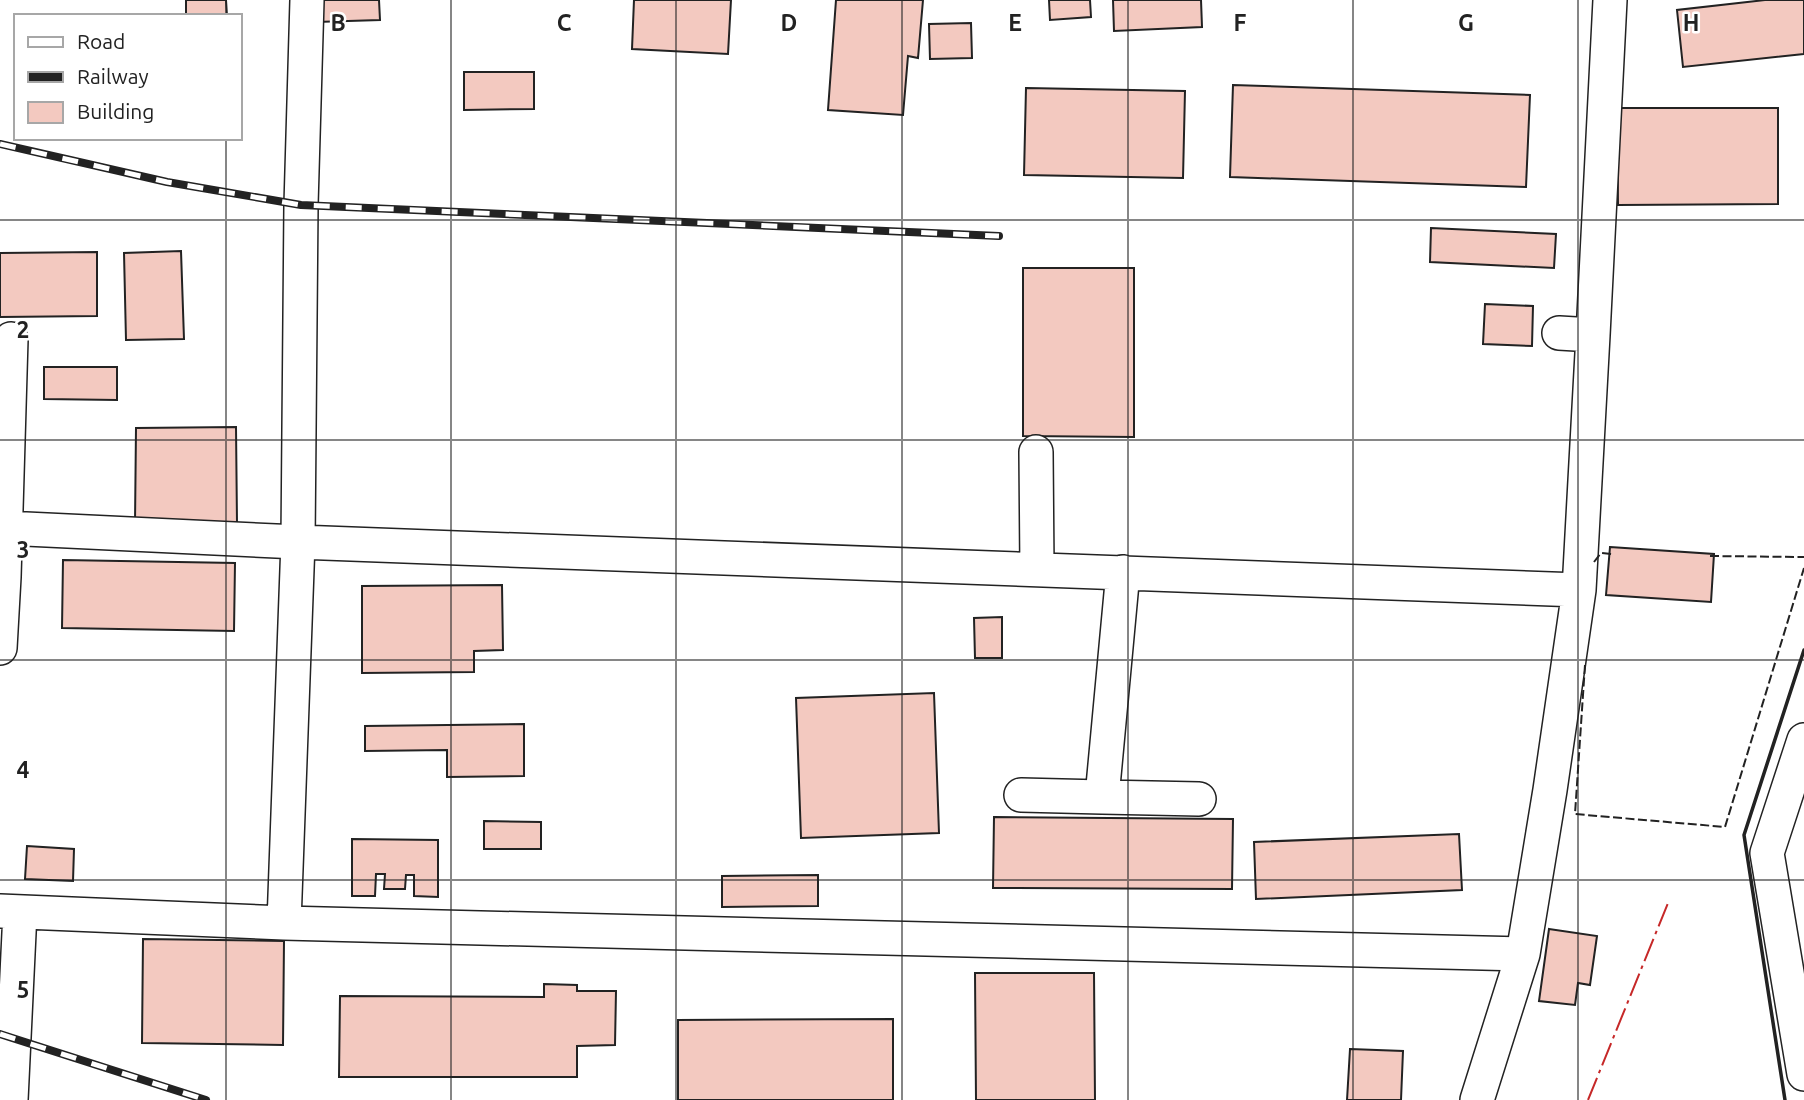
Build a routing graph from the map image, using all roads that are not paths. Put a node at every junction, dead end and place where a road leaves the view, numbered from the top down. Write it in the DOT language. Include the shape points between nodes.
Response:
graph roads {
  1 [pos="307,0"];
  2 [pos="1610,0"];
  3 [pos="1559,333"];
  4 [pos="1593,335"];
  5 [pos="11,339"];
  6 [pos="1036,452"];
  7 [pos="5,528"];
  8 [pos="298,542"];
  9 [pos="1037,569"];
  10 [pos="1123,572"];
  11 [pos="2,577"];
  12 [pos="1579,590"];
  13 [pos="0,648"];
  14 [pos="1804,740"];
  15 [pos="1021,795"];
  16 [pos="1102,797"];
  17 [pos="1199,799"];
  18 [pos="10,912"];
  19 [pos="284,923"];
  20 [pos="1523,954"];
  21 [pos="1804,1074"];
  22 [pos="11,1100"];
  23 [pos="1477,1100"];
  1 -- 8 [label="street"];
  2 -- 4 [label="street"];
  3 -- 4 [label="street"];
  4 -- 12 [label="street"];
  5 -- 7 [label="street"];
  6 -- 9 [label="street"];
  7 -- 8 [label="street"];
  7 -- 11 [label="street"];
  8 -- 9 [label="street"];
  8 -- 19 [label="street"];
  9 -- 10 [label="street"];
  10 -- 12 [label="street"];
  10 -- 16 [label="street"];
  11 -- 13 [label="street"];
  12 -- 20 [label="street"];
  14 -- 21 [label="street" via="1767,853"];
  15 -- 16 [label="street"];
  16 -- 17 [label="street"];
  18 -- 19 [label="street"];
  18 -- 22 [label="street"];
  19 -- 20 [label="street"];
  20 -- 23 [label="street"];
}
